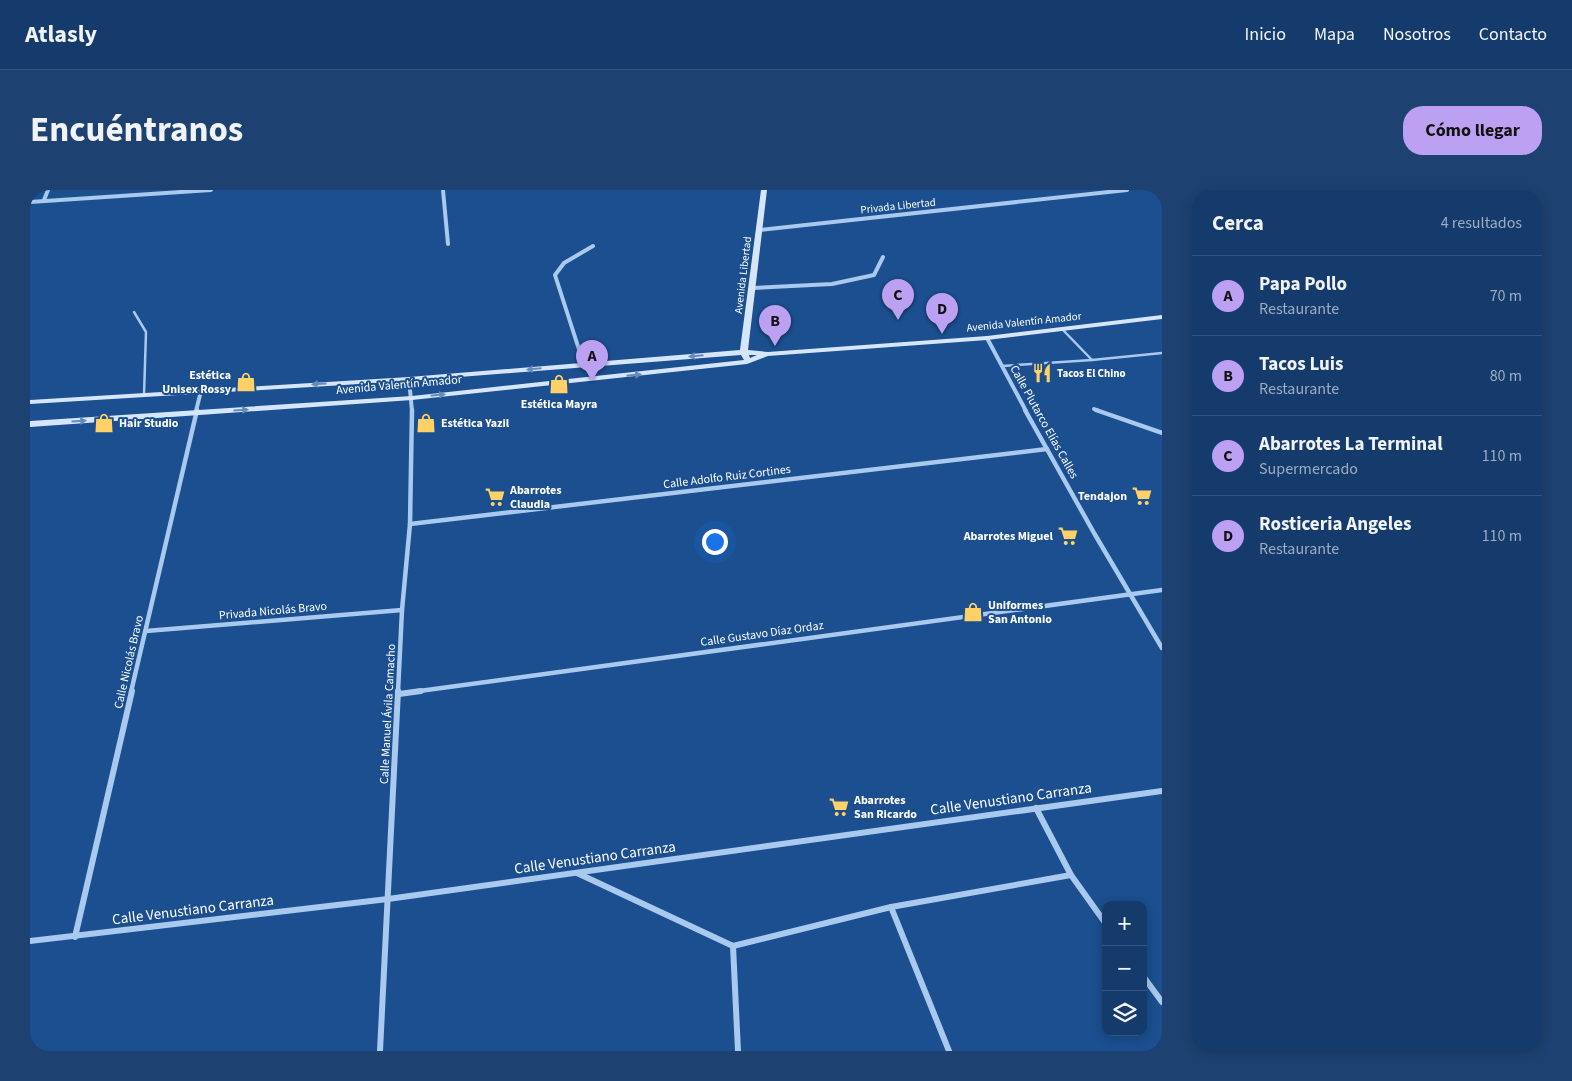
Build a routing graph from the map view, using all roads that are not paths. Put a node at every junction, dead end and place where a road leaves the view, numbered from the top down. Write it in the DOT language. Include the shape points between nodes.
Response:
graph roads {
  1 [pos="48,190"];
  2 [pos="211,190"];
  3 [pos="444,190"];
  4 [pos="764,190"];
  5 [pos="1127,190"];
  6 [pos="44,200"];
  7 [pos="30,202"];
  8 [pos="760,230"];
  9 [pos="448,244"];
  10 [pos="593,246"];
  11 [pos="883,257"];
  12 [pos="753,288"];
  13 [pos="134,312"];
  14 [pos="1162,317"];
  15 [pos="1063,330"];
  16 [pos="987,338"];
  17 [pos="744,352"];
  18 [pos="1162,353"];
  19 [pos="768,354"];
  20 [pos="1092,360"];
  21 [pos="747,362"];
  22 [pos="584,365"];
  23 [pos="1002,366"];
  24 [pos="409,379"];
  25 [pos="201,391"];
  26 [pos="144,395"];
  27 [pos="412,398"];
  28 [pos="30,402"];
  29 [pos="1094,409"];
  30 [pos="195,413"];
  31 [pos="30,424"];
  32 [pos="1162,433"];
  33 [pos="1047,449"];
  34 [pos="410,524"];
  35 [pos="1162,590"];
  36 [pos="1128,594"];
  37 [pos="402,610"];
  38 [pos="146,631"];
  39 [pos="1162,648"];
  40 [pos="399,694"];
  41 [pos="1162,791"];
  42 [pos="1036,808"];
  43 [pos="577,873"];
  44 [pos="1071,875"];
  45 [pos="388,899"];
  46 [pos="891,907"];
  47 [pos="1102,918"];
  48 [pos="75,938"];
  49 [pos="30,941"];
  50 [pos="732,946"];
  51 [pos="1147,981"];
  52 [pos="1162,1002"];
  53 [pos="380,1051"];
  54 [pos="738,1051"];
  55 [pos="949,1051"];
  1 -- 6 [label="street"];
  2 -- 6 [label="street"];
  3 -- 9 [label="street"];
  4 -- 8 [label="main road, Avenida Libertad"];
  5 -- 8 [label="street, Privada Libertad"];
  6 -- 7 [label="street"];
  8 -- 12 [label="main road, Avenida Libertad"];
  10 -- 22 [label="street" via="564,263 555,275"];
  11 -- 12 [label="street" via="874,275 832,284"];
  12 -- 17 [label="main road, Avenida Libertad"];
  13 -- 26 [label="lane" via="146,332"];
  14 -- 15 [label="main road, Avenida Valentín Amador"];
  15 -- 16 [label="main road, Avenida Valentín Amador"];
  15 -- 20 [label="lane"];
  16 -- 19 [label="main road, Avenida Valentín Amador"];
  16 -- 23 [label="street, Calle Plutarco Elías Calles"];
  17 -- 19 [label="main road, Avenida Valentín Amador"];
  17 -- 21 [label="main road, Avenida Libertad"];
  17 -- 22 [label="main road, Avenida Valentín Amador, one-way"];
  18 -- 20 [label="lane"];
  19 -- 21 [label="main road, Avenida Valentín Amador"];
  20 -- 23 [label="lane"];
  27 -- 21 [label="main road, Avenida Valentín Amador, one-way"];
  22 -- 24 [label="main road, Avenida Valentín Amador, one-way"];
  23 -- 33 [label="street, Calle Plutarco Elías Calles"];
  24 -- 25 [label="main road, Avenida Valentín Amador, one-way"];
  24 -- 27 [label="street, Calle Manuel Ávila Camacho"];
  25 -- 26 [label="main road, Avenida Valentín Amador"];
  25 -- 30 [label="street, Calle Nicolás Bravo"];
  26 -- 28 [label="main road, Avenida Valentín Amador"];
  30 -- 27 [label="main road, Avenida Valentín Amador, one-way"];
  27 -- 34 [label="street, Calle Manuel Ávila Camacho"];
  29 -- 32 [label="street"];
  31 -- 30 [label="main road, Avenida Valentín Amador, one-way"];
  30 -- 38 [label="street, Calle Nicolás Bravo"];
  33 -- 34 [label="street, Calle Adolfo Ruiz Cortines"];
  33 -- 36 [label="street, Calle Plutarco Elías Calles"];
  34 -- 37 [label="street, Calle Manuel Ávila Camacho"];
  35 -- 36 [label="street"];
  36 -- 39 [label="street, Calle Plutarco Elías Calles"];
  36 -- 40 [label="street, Calle Gustavo Díaz Ordaz"];
  37 -- 38 [label="street, Privada Nicolás Bravo"];
  37 -- 40 [label="street, Calle Manuel Ávila Camacho"];
  38 -- 48 [label="street, Calle Nicolás Bravo"];
  40 -- 45 [label="street, Calle Manuel Ávila Camacho"];
  41 -- 42 [label="street, Calle Venustiano Carranza"];
  42 -- 43 [label="street, Calle Venustiano Carranza"];
  42 -- 44 [label="street"];
  43 -- 45 [label="street, Calle Venustiano Carranza"];
  43 -- 50 [label="street"];
  44 -- 46 [label="street"];
  44 -- 47 [label="street"];
  45 -- 48 [label="street, Calle Venustiano Carranza"];
  45 -- 53 [label="street, Calle Manuel Ávila Camacho"];
  46 -- 50 [label="street"];
  46 -- 55 [label="street"];
  48 -- 49 [label="street, Calle Venustiano Carranza"];
  50 -- 54 [label="street"];
  51 -- 52 [label="street"];
}
